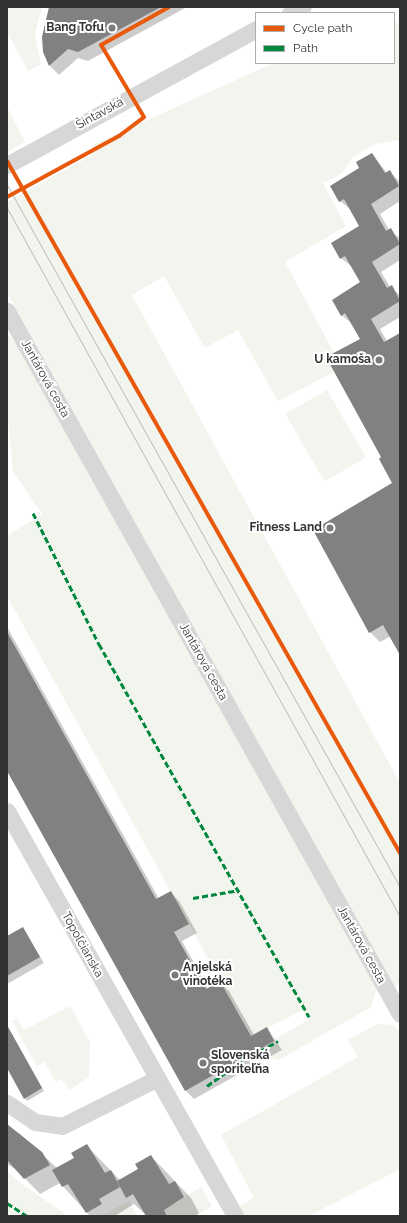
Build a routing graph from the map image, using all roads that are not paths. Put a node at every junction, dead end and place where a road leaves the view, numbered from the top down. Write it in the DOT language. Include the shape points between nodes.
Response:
graph roads {
  1 [pos="303,7"];
  2 [pos="292,12"];
  3 [pos="255,30"];
  4 [pos="7,165"];
  5 [pos="7,311"];
  6 [pos="7,811"];
  7 [pos="400,1014"];
  8 [pos="156,1079"];
  9 [pos="7,1103"];
  10 [pos="235,1216"];
  1 -- 2 [label="street"];
  3 -- 4 [label="street, Šintavská"];
  5 -- 7 [label="street, Jantárová cesta"];
  6 -- 8 [label="street, Topoľčianska"];
  8 -- 9 [label="street" via="62,1126 35,1122"];
  8 -- 10 [label="street, Topoľčianska"];
}
